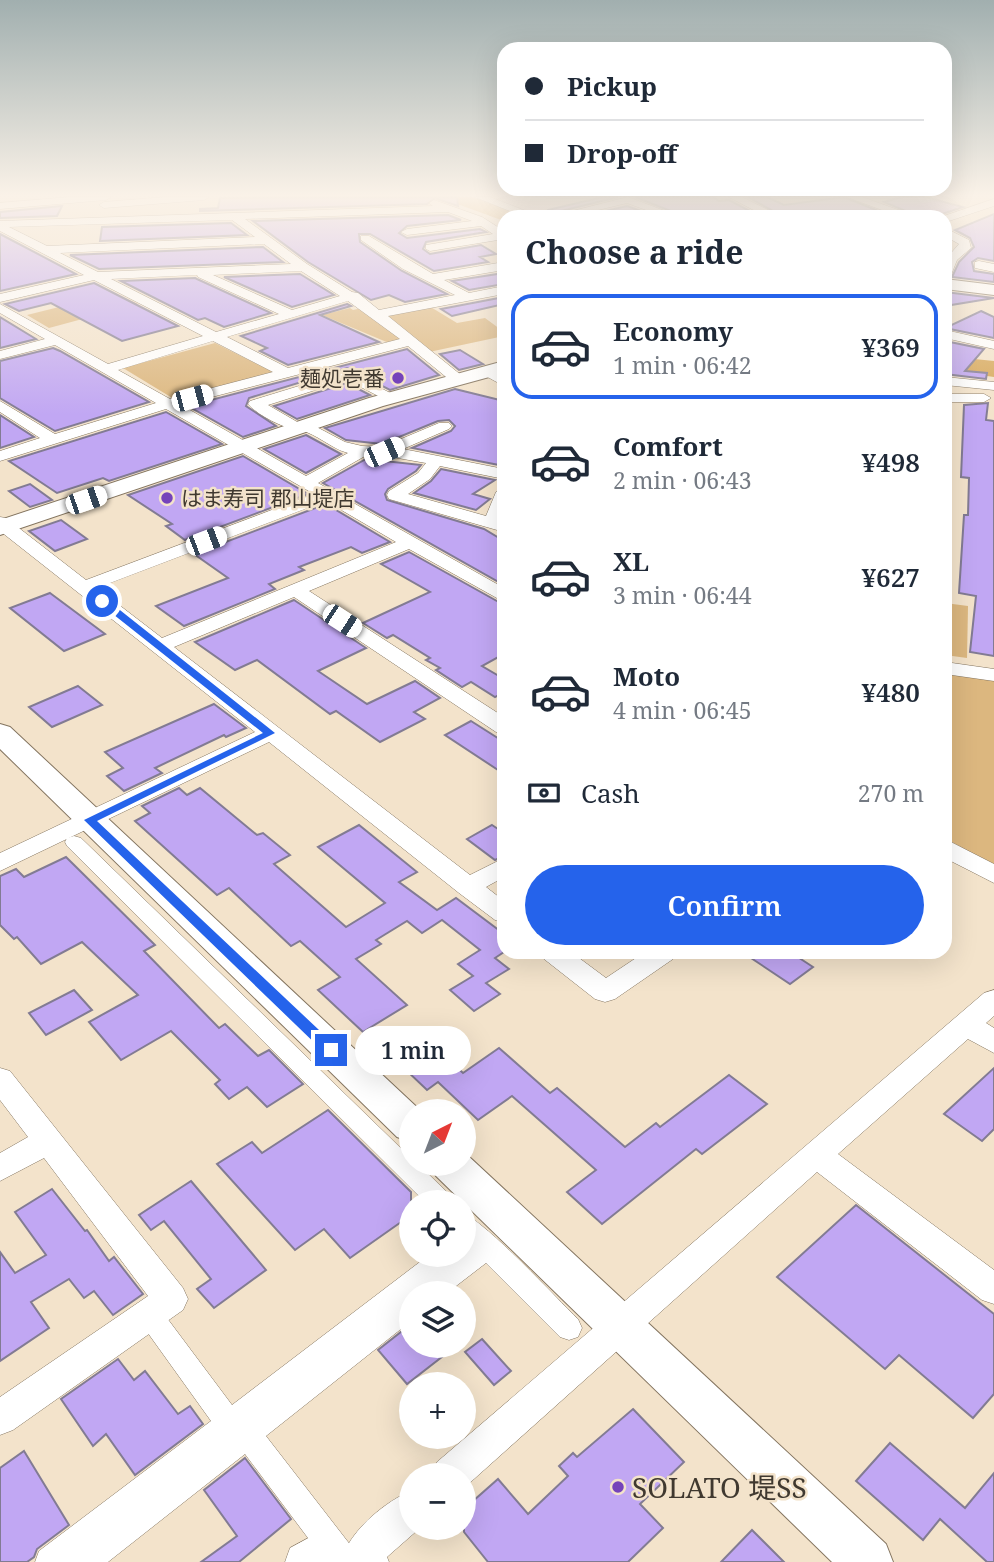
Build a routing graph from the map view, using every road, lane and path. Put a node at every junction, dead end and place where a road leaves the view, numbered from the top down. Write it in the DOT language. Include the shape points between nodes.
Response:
graph roads {
  1 [pos="83,270"];
  2 [pos="226,270"];
  3 [pos="308,270"];
  4 [pos="415,270"];
  5 [pos="481,270"];
  6 [pos="196,271"];
  7 [pos="93,275"];
  8 [pos="433,278"];
  9 [pos="952,285"];
  10 [pos="994,290"];
  11 [pos="497,291"];
  12 [pos="353,296"];
  13 [pos="468,297"];
  14 [pos="0,298"];
  15 [pos="0,308"];
  16 [pos="291,314"];
  17 [pos="377,314"];
  18 [pos="952,336"];
  19 [pos="213,337"];
  20 [pos="57,340"];
  21 [pos="409,341"];
  22 [pos="994,345"];
  23 [pos="0,355"];
  24 [pos="108,368"];
  25 [pos="286,373"];
  26 [pos="497,373"];
  27 [pos="456,378"];
  28 [pos="952,382"];
  29 [pos="994,386"];
  30 [pos="391,397"];
  31 [pos="952,398"];
  32 [pos="994,398"];
  33 [pos="169,404"];
  34 [pos="0,405"];
  35 [pos="444,426"];
  36 [pos="300,427"];
  37 [pos="52,439"];
  38 [pos="242,446"];
  39 [pos="362,451"];
  40 [pos="384,452"];
  41 [pos="0,456"];
  42 [pos="436,461"];
  43 [pos="497,473"];
  44 [pos="306,482"];
  45 [pos="328,495"];
  46 [pos="2,526"];
  47 [pos="497,526"];
  48 [pos="411,542"];
  49 [pos="83,586"];
  50 [pos="295,590"];
  51 [pos="497,592"];
  52 [pos="160,646"];
  53 [pos="952,669"];
  54 [pos="994,675"];
  55 [pos="497,722"];
  56 [pos="0,733"];
  57 [pos="270,733"];
  58 [pos="82,831"];
  59 [pos="952,851"];
  60 [pos="0,863"];
  61 [pos="497,870"];
  62 [pos="994,875"];
  63 [pos="468,887"];
  64 [pos="497,909"];
  65 [pos="562,959"];
  66 [pos="654,959"];
  67 [pos="994,1000"];
  68 [pos="967,1024"];
  69 [pos="994,1042"];
  70 [pos="0,1079"];
  71 [pos="399,1115"];
  72 [pos="48,1141"];
  73 [pos="817,1155"];
  74 [pos="0,1168"];
  75 [pos="463,1176"];
  76 [pos="429,1190"];
  77 [pos="476,1241"];
  78 [pos="433,1267"];
  79 [pos="448,1267"];
  80 [pos="437,1281"];
  81 [pos="994,1289"];
  82 [pos="149,1314"];
  83 [pos="399,1315"];
  84 [pos="619,1325"];
  85 [pos="569,1328"];
  86 [pos="0,1418"];
  87 [pos="238,1429"];
  88 [pos="464,1463"];
  89 [pos="399,1521"];
  90 [pos="321,1559"];
  91 [pos="50,1562"];
  92 [pos="84,1562"];
  93 [pos="370,1562"];
  94 [pos="868,1562"];
  1 -- 7 [label="street"];
  2 -- 6 [label="street"];
  3 -- 12 [label="street"];
  4 -- 8 [label="street"];
  5 -- 8 [label="street"];
  6 -- 7 [label="street"];
  6 -- 16 [label="street"];
  7 -- 14 [label="street"];
  7 -- 19 [label="street"];
  8 -- 13 [label="street"];
  9 -- 10 [label="street"];
  11 -- 13 [label="street"];
  12 -- 16 [label="street"];
  12 -- 17 [label="street"];
  13 -- 17 [label="street"];
  15 -- 20 [label="street"];
  16 -- 19 [label="street"];
  17 -- 21 [label="street"];
  18 -- 22 [label="street"];
  19 -- 24 [label="street"];
  19 -- 25 [label="street"];
  20 -- 23 [label="street"];
  20 -- 24 [label="street"];
  21 -- 25 [label="street"];
  21 -- 27 [label="street"];
  24 -- 33 [label="street"];
  25 -- 33 [label="street"];
  26 -- 27 [label="street"];
  27 -- 30 [label="street"];
  28 -- 29 [label="street"];
  30 -- 36 [label="street"];
  30 -- 36 [label="street" via="348,374 255,404"];
  31 -- 32 [label="street"];
  33 -- 37 [label="street"];
  33 -- 38 [label="street"];
  34 -- 37 [label="street"];
  35 -- 40 [label="street"];
  36 -- 38 [label="street"];
  36 -- 39 [label="street"];
  37 -- 41 [label="street"];
  38 -- 44 [label="street"];
  38 -- 46 [label="street"];
  39 -- 40 [label="street"];
  39 -- 44 [label="street"];
  40 -- 42 [label="street"];
  42 -- 43 [label="street"];
  42 -- 47 [label="street" via="424,476 394,495"];
  44 -- 45 [label="street"];
  45 -- 48 [label="street"];
  45 -- 49 [label="street"];
  46 -- 49 [label="street"];
  48 -- 50 [label="street"];
  48 -- 51 [label="street"];
  49 -- 52 [label="street"];
  50 -- 52 [label="street"];
  50 -- 55 [label="street"];
  52 -- 57 [label="street"];
  53 -- 54 [label="street"];
  56 -- 58 [label="street"];
  57 -- 58 [label="street"];
  57 -- 63 [label="street"];
  58 -- 60 [label="street"];
  58 -- 71 [label="street"];
  58 -- 76 [label="street"];
  59 -- 62 [label="street"];
  61 -- 63 [label="street"];
  63 -- 64 [label="street"];
  65 -- 66 [label="street" via="605,992"];
  67 -- 68 [label="street"];
  68 -- 69 [label="street"];
  68 -- 73 [label="street"];
  70 -- 72 [label="street"];
  72 -- 74 [label="street"];
  72 -- 82 [label="street" via="171,1299"];
  73 -- 81 [label="street"];
  73 -- 84 [label="street"];
  75 -- 84 [label="street"];
  77 -- 85 [label="street"];
  78 -- 87 [label="street"];
  79 -- 80 [label="street"];
  82 -- 86 [label="street"];
  82 -- 87 [label="street"];
  83 -- 87 [label="street"];
  84 -- 88 [label="street"];
  84 -- 94 [label="street"];
  87 -- 90 [label="street"];
  87 -- 91 [label="street"];
  87 -- 92 [label="street"];
  89 -- 93 [label="street" via="363,1553"];
}
